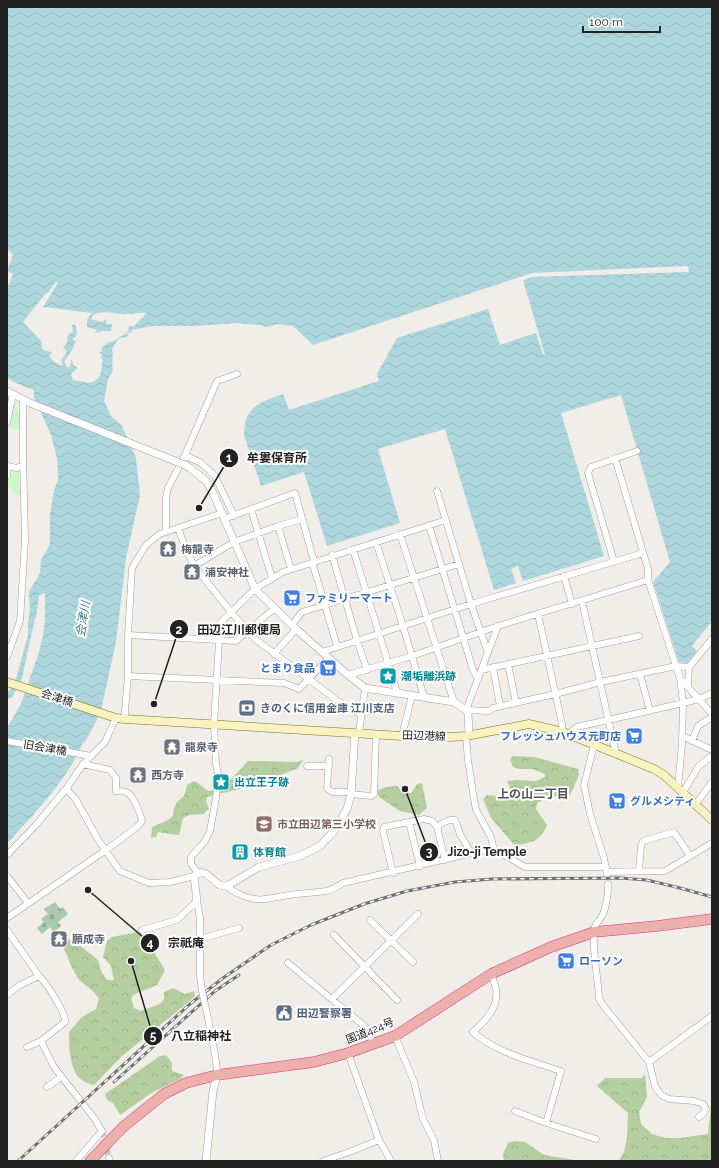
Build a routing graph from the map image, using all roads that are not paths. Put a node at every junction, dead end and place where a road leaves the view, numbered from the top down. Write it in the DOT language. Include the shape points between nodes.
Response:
graph roads {
  1 [pos="238,374"];
  2 [pos="10,392"];
  3 [pos="27,401"];
  4 [pos="7,420"];
  5 [pos="637,451"];
  6 [pos="186,456"];
  7 [pos="615,458"];
  8 [pos="8,466"];
  9 [pos="23,467"];
  10 [pos="7,476"];
  11 [pos="437,491"];
  12 [pos="251,509"];
  13 [pos="223,516"];
  14 [pos="234,516"];
  15 [pos="302,519"];
  16 [pos="446,520"];
  17 [pos="429,525"];
  18 [pos="278,526"];
  19 [pos="178,528"];
  20 [pos="166,532"];
  21 [pos="258,533"];
  22 [pos="400,534"];
  23 [pos="234,542"];
  24 [pos="376,542"];
  25 [pos="353,549"];
  26 [pos="643,553"];
  27 [pos="332,555"];
  28 [pos="314,561"];
  29 [pos="614,562"];
  30 [pos="459,564"];
  31 [pos="194,566"];
  32 [pos="291,569"];
  33 [pos="442,569"];
  34 [pos="564,576"];
  35 [pos="272,578"];
  36 [pos="414,578"];
  37 [pos="648,580"];
  38 [pos="390,586"];
  39 [pos="255,589"];
  40 [pos="366,592"];
  41 [pos="346,599"];
  42 [pos="582,601"];
  43 [pos="471,604"];
  44 [pos="572,604"];
  45 [pos="325,605"];
  46 [pos="275,608"];
  47 [pos="455,609"];
  48 [pos="231,612"];
  49 [pos="538,614"];
  50 [pos="427,618"];
  51 [pos="403,626"];
  52 [pos="498,626"];
  53 [pos="294,627"];
  54 [pos="248,631"];
  55 [pos="481,633"];
  56 [pos="379,634"];
  57 [pos="128,636"];
  58 [pos="639,636"];
  59 [pos="464,638"];
  60 [pos="712,639"];
  61 [pos="357,640"];
  62 [pos="219,641"];
  63 [pos="338,646"];
  64 [pos="593,646"];
  65 [pos="436,647"];
  66 [pos="322,652"];
  67 [pos="488,653"];
  68 [pos="274,654"];
  69 [pos="412,656"];
  70 [pos="547,656"];
  71 [pos="7,657"];
  72 [pos="329,658"];
  73 [pos="388,663"];
  74 [pos="508,664"];
  75 [pos="676,666"];
  76 [pos="494,667"];
  77 [pos="689,667"];
  78 [pos="367,670"];
  79 [pos="481,670"];
  80 [pos="640,674"];
  81 [pos="128,676"];
  82 [pos="348,676"];
  83 [pos="680,678"];
  84 [pos="216,679"];
  85 [pos="308,679"];
  86 [pos="478,679"];
  87 [pos="7,682"];
  88 [pos="601,682"];
  89 [pos="688,686"];
  90 [pos="365,688"];
  91 [pos="397,692"];
  92 [pos="712,693"];
  93 [pos="555,694"];
  94 [pos="412,695"];
  95 [pos="424,697"];
  96 [pos="699,699"];
  97 [pos="454,702"];
  98 [pos="516,703"];
  99 [pos="684,703"];
  100 [pos="500,706"];
  101 [pos="466,710"];
  102 [pos="650,711"];
  103 [pos="361,714"];
  104 [pos="108,715"];
  105 [pos="712,716"];
  106 [pos="116,718"];
  107 [pos="125,719"];
  108 [pos="608,720"];
  109 [pos="214,724"];
  110 [pos="357,733"];
  111 [pos="565,733"];
  112 [pos="376,734"];
  113 [pos="402,736"];
  114 [pos="468,736"];
  115 [pos="682,736"];
  116 [pos="7,741"];
  117 [pos="692,741"];
  118 [pos="594,745"];
  119 [pos="712,750"];
  120 [pos="616,754"];
  121 [pos="91,756"];
  122 [pos="712,756"];
  123 [pos="329,759"];
  124 [pos="83,764"];
  125 [pos="307,766"];
  126 [pos="329,766"];
  127 [pos="712,782"];
  128 [pos="66,789"];
  129 [pos="680,790"];
  130 [pos="351,793"];
  131 [pos="695,804"];
  132 [pos="711,817"];
  133 [pos="409,822"];
  134 [pos="437,827"];
  135 [pos="712,843"];
  136 [pos="106,850"];
  137 [pos="494,851"];
  138 [pos="471,853"];
  139 [pos="7,855"];
  140 [pos="690,856"];
  141 [pos="445,860"];
  142 [pos="420,866"];
  143 [pos="607,871"];
  144 [pos="639,871"];
  145 [pos="392,872"];
  146 [pos="196,874"];
  147 [pos="7,876"];
  148 [pos="608,884"];
  149 [pos="227,886"];
  150 [pos="197,901"];
  151 [pos="28,903"];
  152 [pos="418,914"];
  153 [pos="7,918"];
  154 [pos="712,919"];
  155 [pos="370,920"];
  156 [pos="239,928"];
  157 [pos="7,930"];
  158 [pos="142,930"];
  159 [pos="594,932"];
  160 [pos="334,934"];
  161 [pos="200,939"];
  162 [pos="391,940"];
  163 [pos="413,962"];
  164 [pos="288,963"];
  165 [pos="365,966"];
  166 [pos="491,974"];
  167 [pos="40,976"];
  168 [pos="7,995"];
  169 [pos="332,999"];
  170 [pos="397,1000"];
  171 [pos="712,1016"];
  172 [pos="395,1036"];
  173 [pos="41,1041"];
  174 [pos="374,1044"];
  175 [pos="27,1047"];
  176 [pos="348,1053"];
  177 [pos="649,1062"];
  178 [pos="216,1075"];
  179 [pos="61,1077"];
  180 [pos="46,1087"];
  181 [pos="515,1111"];
  182 [pos="699,1117"];
  183 [pos="546,1123"];
  184 [pos="596,1139"];
  185 [pos="379,1140"];
  186 [pos="76,1161"];
  187 [pos="90,1161"];
  188 [pos="206,1161"];
  189 [pos="323,1161"];
  190 [pos="391,1161"];
  191 [pos="438,1161"];
  1 -- 6 [label="street" via="217,381"];
  2 -- 3 [label="street"];
  2 -- 4 [label="street"];
  3 -- 9 [label="street"];
  3 -- 13 [label="street, bridge" via="185,465 206,481"];
  5 -- 7 [label="street"];
  6 -- 14 [label="street" via="201,463 215,476"];
  6 -- 20 [label="street" via="168,488"];
  7 -- 26 [label="street"];
  7 -- 29 [label="street" via="591,467 588,473"];
  8 -- 9 [label="street"];
  8 -- 10 [label="street"];
  9 -- 71 [label="street" via="25,540 20,621"];
  11 -- 16 [label="street"];
  12 -- 14 [label="street"];
  12 -- 15 [label="street" via="295,493"];
  12 -- 21 [label="street"];
  13 -- 14 [label="street"];
  13 -- 19 [label="street"];
  13 -- 23 [label="street"];
  15 -- 18 [label="street"];
  15 -- 28 [label="street"];
  16 -- 17 [label="street"];
  16 -- 30 [label="street"];
  17 -- 22 [label="street"];
  17 -- 33 [label="street"];
  18 -- 21 [label="street"];
  18 -- 32 [label="street"];
  19 -- 20 [label="street"];
  19 -- 31 [label="street"];
  20 -- 57 [label="street" via="146,545 132,568"];
  21 -- 23 [label="street"];
  21 -- 35 [label="street"];
  22 -- 24 [label="street"];
  22 -- 36 [label="street"];
  23 -- 31 [label="street"];
  23 -- 39 [label="street"];
  24 -- 25 [label="street"];
  24 -- 38 [label="street"];
  25 -- 27 [label="street"];
  25 -- 40 [label="street"];
  26 -- 29 [label="street"];
  26 -- 37 [label="street" via="648,569"];
  27 -- 28 [label="street"];
  27 -- 41 [label="street"];
  28 -- 32 [label="street"];
  28 -- 45 [label="street"];
  29 -- 34 [label="street"];
  30 -- 33 [label="street"];
  30 -- 43 [label="street"];
  31 -- 48 [label="street"];
  32 -- 35 [label="street"];
  33 -- 36 [label="street"];
  33 -- 47 [label="street"];
  34 -- 43 [label="street"];
  34 -- 44 [label="street"];
  35 -- 39 [label="street"];
  36 -- 38 [label="street"];
  36 -- 50 [label="street"];
  37 -- 42 [label="street"];
  37 -- 75 [label="street"];
  38 -- 40 [label="street"];
  38 -- 51 [label="street"];
  39 -- 46 [label="street"];
  39 -- 48 [label="street"];
  40 -- 41 [label="street"];
  40 -- 56 [label="street"];
  41 -- 45 [label="street"];
  41 -- 61 [label="street"];
  42 -- 44 [label="street"];
  42 -- 64 [label="street"];
  43 -- 47 [label="street"];
  43 -- 55 [label="street"];
  44 -- 49 [label="street"];
  45 -- 53 [label="street" via="302,612"];
  45 -- 63 [label="street"];
  46 -- 53 [label="street"];
  46 -- 54 [label="street"];
  47 -- 50 [label="street"];
  47 -- 59 [label="street"];
  48 -- 54 [label="street"];
  48 -- 62 [label="street" via="221,622"];
  49 -- 52 [label="street"];
  49 -- 70 [label="street"];
  50 -- 51 [label="street"];
  50 -- 65 [label="street"];
  51 -- 56 [label="street"];
  51 -- 69 [label="street"];
  52 -- 55 [label="street"];
  52 -- 67 [label="street"];
  53 -- 66 [label="street"];
  53 -- 68 [label="street"];
  54 -- 62 [label="street" via="236,641"];
  54 -- 68 [label="street"];
  55 -- 59 [label="street"];
  55 -- 67 [label="street"];
  56 -- 61 [label="street"];
  56 -- 73 [label="street"];
  57 -- 62 [label="street"];
  57 -- 81 [label="street"];
  58 -- 64 [label="street"];
  59 -- 65 [label="street"];
  59 -- 86 [label="street"];
  60 -- 77 [label="street"];
  61 -- 63 [label="street"];
  61 -- 78 [label="street"];
  62 -- 84 [label="street"];
  63 -- 66 [label="street"];
  64 -- 70 [label="street"];
  64 -- 88 [label="street"];
  65 -- 69 [label="street"];
  65 -- 97 [label="street"];
  66 -- 72 [label="street"];
  67 -- 79 [label="street"];
  68 -- 85 [label="street"];
  69 -- 73 [label="street"];
  69 -- 95 [label="street"];
  70 -- 74 [label="street"];
  70 -- 93 [label="street"];
  72 -- 82 [label="street"];
  72 -- 85 [label="street"];
  73 -- 78 [label="street"];
  73 -- 91 [label="street"];
  74 -- 76 [label="street"];
  74 -- 98 [label="street"];
  75 -- 77 [label="street"];
  75 -- 80 [label="street"];
  75 -- 83 [label="street"];
  76 -- 79 [label="street"];
  76 -- 100 [label="street"];
  77 -- 89 [label="street"];
  78 -- 82 [label="street"];
  79 -- 86 [label="street"];
  80 -- 88 [label="street"];
  80 -- 102 [label="street"];
  81 -- 84 [label="street"];
  81 -- 107 [label="street"];
  82 -- 90 [label="street"];
  83 -- 89 [label="street"];
  83 -- 99 [label="street"];
  84 -- 85 [label="street" via="284,683 299,689"];
  84 -- 109 [label="street"];
  85 -- 103 [label="street" via="346,707"];
  86 -- 101 [label="street"];
  87 -- 104 [label="main road, 会津橋"];
  88 -- 93 [label="street"];
  88 -- 108 [label="street"];
  89 -- 96 [label="street"];
  90 -- 91 [label="street"];
  90 -- 103 [label="street"];
  91 -- 94 [label="street"];
  92 -- 96 [label="street"];
  93 -- 98 [label="street"];
  93 -- 111 [label="street"];
  94 -- 95 [label="street"];
  94 -- 113 [label="street"];
  95 -- 97 [label="street"];
  96 -- 99 [label="street"];
  96 -- 105 [label="street"];
  97 -- 101 [label="street"];
  98 -- 100 [label="street"];
  99 -- 102 [label="street"];
  99 -- 115 [label="street"];
  100 -- 101 [label="street" via="490,711"];
  101 -- 114 [label="street"];
  102 -- 108 [label="street"];
  103 -- 110 [label="street"];
  104 -- 106 [label="main road, 田辺港線"];
  105 -- 117 [label="street" via="698,726"];
  106 -- 107 [label="main road, 田辺港線"];
  106 -- 121 [label="street" via="105,742"];
  107 -- 109 [label="main road, 田辺港線"];
  108 -- 111 [label="street" via="577,727"];
  108 -- 120 [label="street"];
  109 -- 110 [label="main road, 田辺港線"];
  109 -- 146 [label="street" via="218,774 216,798 210,831 191,857"];
  110 -- 112 [label="main road, 田辺港線"];
  110 -- 130 [label="street"];
  111 -- 114 [label="main road, 田辺港線" via="529,724"];
  111 -- 118 [label="main road, 田辺港線"];
  112 -- 113 [label="main road, 田辺港線"];
  112 -- 130 [label="street" via="374,794 371,796"];
  113 -- 114 [label="main road, 田辺港線"];
  114 -- 137 [label="street" via="468,760 476,810 491,837"];
  115 -- 117 [label="street"];
  115 -- 129 [label="street"];
  116 -- 121 [label="street, 旧会津橋"];
  117 -- 119 [label="street"];
  118 -- 120 [label="main road, 田辺港線"];
  118 -- 143 [label="street" via="584,785"];
  120 -- 129 [label="main road, 田辺港線" via="654,769"];
  121 -- 124 [label="street"];
  122 -- 129 [label="street"];
  123 -- 126 [label="street"];
  124 -- 128 [label="street"];
  124 -- 136 [label="street" via="110,770 116,778 116,791 130,795 140,812 142,821 137,827"];
  125 -- 126 [label="street"];
  126 -- 130 [label="street" via="327,788 333,792"];
  127 -- 131 [label="street"];
  128 -- 136 [label="street" via="75,798"];
  128 -- 139 [label="street"];
  129 -- 131 [label="main road, 田辺港線"];
  130 -- 149 [label="street" via="342,819 334,832 320,846 300,856 259,867"];
  131 -- 132 [label="main road, 田辺港線"];
  133 -- 134 [label="street" via="424,819 432,821"];
  133 -- 142 [label="street"];
  133 -- 145 [label="street" via="384,827"];
  134 -- 138 [label="street" via="452,819 455,820"];
  134 -- 141 [label="street"];
  135 -- 140 [label="street"];
  136 -- 146 [label="street" via="120,871 149,883 170,882"];
  136 -- 151 [label="street"];
  137 -- 138 [label="street"];
  137 -- 143 [label="street" via="525,867"];
  138 -- 141 [label="street"];
  140 -- 144 [label="street" via="665,871"];
  140 -- 144 [label="street" via="674,832 643,841"];
  141 -- 142 [label="street"];
  142 -- 145 [label="street"];
  143 -- 144 [label="street"];
  145 -- 149 [label="street" via="343,883 328,891 255,899 238,894"];
  146 -- 149 [label="street" via="201,872 211,876 220,885"];
  146 -- 150 [label="street"];
  147 -- 151 [label="street"];
  148 -- 159 [label="street" via="605,908"];
  150 -- 158 [label="street" via="177,920"];
  150 -- 161 [label="street"];
  151 -- 153 [label="street"];
  152 -- 162 [label="street"];
  154 -- 159 [label="highway, 国道424号"];
  155 -- 162 [label="street"];
  156 -- 161 [label="street"];
  157 -- 167 [label="street"];
  159 -- 166 [label="highway, 国道424号" via="551,946"];
  159 -- 177 [label="street" via="599,998"];
  160 -- 165 [label="street"];
  161 -- 178 [label="street, bridge" via="200,976 217,1067"];
  162 -- 163 [label="street"];
  162 -- 165 [label="street"];
  164 -- 169 [label="street"];
  165 -- 169 [label="street"];
  165 -- 170 [label="street"];
  166 -- 172 [label="highway, 国道424号"];
  166 -- 183 [label="street" via="496,990 496,1002 493,1011 473,1032 507,1053 561,1071"];
  167 -- 168 [label="street"];
  167 -- 173 [label="street" via="66,1018 65,1022"];
  169 -- 174 [label="street" via="369,1030"];
  171 -- 177 [label="street"];
  172 -- 174 [label="highway, 国道424号"];
  172 -- 191 [label="street" via="434,1140"];
  173 -- 175 [label="street"];
  173 -- 179 [label="street"];
  174 -- 176 [label="highway, 国道424号"];
  176 -- 178 [label="highway, 国道424号" via="314,1062"];
  176 -- 185 [label="street"];
  177 -- 182 [label="street" via="655,1086 661,1095 669,1099 703,1104 706,1109"];
  178 -- 187 [label="highway, 国道424号" via="186,1083 164,1094 123,1127"];
  178 -- 188 [label="street"];
  179 -- 180 [label="street"];
  179 -- 186 [label="street" via="102,1131"];
  181 -- 183 [label="street"];
  183 -- 184 [label="street"];
  185 -- 189 [label="street"];
  185 -- 190 [label="street"];
}
